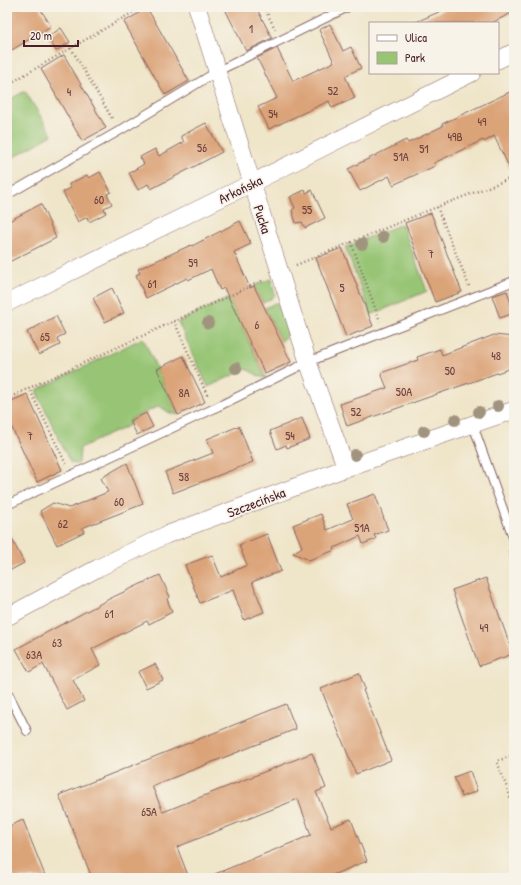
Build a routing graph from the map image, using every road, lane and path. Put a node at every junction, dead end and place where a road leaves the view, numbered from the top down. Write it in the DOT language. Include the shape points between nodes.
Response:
graph roads {
  1 [pos="142,7"];
  2 [pos="197,7"];
  3 [pos="264,7"];
  4 [pos="348,7"];
  5 [pos="280,40"];
  6 [pos="71,48"];
  7 [pos="514,52"];
  8 [pos="499,60"];
  9 [pos="218,71"];
  10 [pos="470,74"];
  11 [pos="7,85"];
  12 [pos="119,131"];
  13 [pos="514,177"];
  14 [pos="252,183"];
  15 [pos="7,195"];
  16 [pos="437,207"];
  17 [pos="350,242"];
  18 [pos="281,272"];
  19 [pos="514,281"];
  20 [pos="473,297"];
  21 [pos="7,303"];
  22 [pos="174,321"];
  23 [pos="384,332"];
  24 [pos="308,362"];
  25 [pos="29,388"];
  26 [pos="7,399"];
  27 [pos="213,409"];
  28 [pos="514,410"];
  29 [pos="473,425"];
  30 [pos="346,468"];
  31 [pos="71,476"];
  32 [pos="7,505"];
  33 [pos="514,540"];
  34 [pos="7,617"];
  35 [pos="7,691"];
  36 [pos="26,730"];
  37 [pos="514,755"];
  38 [pos="514,807"];
  1 -- 6 [label="path"];
  2 -- 9 [label="street, Pucka"];
  3 -- 5 [label="path"];
  4 -- 5 [label="lane"];
  5 -- 9 [label="lane"];
  6 -- 11 [label="path"];
  6 -- 12 [label="path"];
  7 -- 8 [label="street"];
  9 -- 12 [label="lane"];
  9 -- 14 [label="street, Pucka"];
  10 -- 14 [label="street, Arkońska"];
  12 -- 15 [label="lane"];
  13 -- 16 [label="path"];
  14 -- 18 [label="street, Pucka"];
  14 -- 21 [label="street, Arkońska"];
  16 -- 17 [label="path"];
  16 -- 20 [label="path"];
  17 -- 18 [label="path"];
  17 -- 23 [label="path"];
  18 -- 22 [label="path"];
  18 -- 24 [label="street, Pucka"];
  19 -- 20 [label="lane"];
  20 -- 23 [label="lane"];
  22 -- 25 [label="path"];
  22 -- 27 [label="path"];
  23 -- 24 [label="lane"];
  24 -- 27 [label="lane"];
  24 -- 30 [label="street, Pucka"];
  25 -- 26 [label="path"];
  25 -- 31 [label="path"];
  27 -- 31 [label="lane"];
  28 -- 29 [label="street, Szczecińska"];
  29 -- 30 [label="street, Szczecińska"];
  29 -- 33 [label="lane"];
  30 -- 34 [label="street, Szczecińska" via="166,536 98,568"];
  31 -- 32 [label="lane"];
  35 -- 36 [label="lane"];
  37 -- 38 [label="path" via="498,761"];
}
